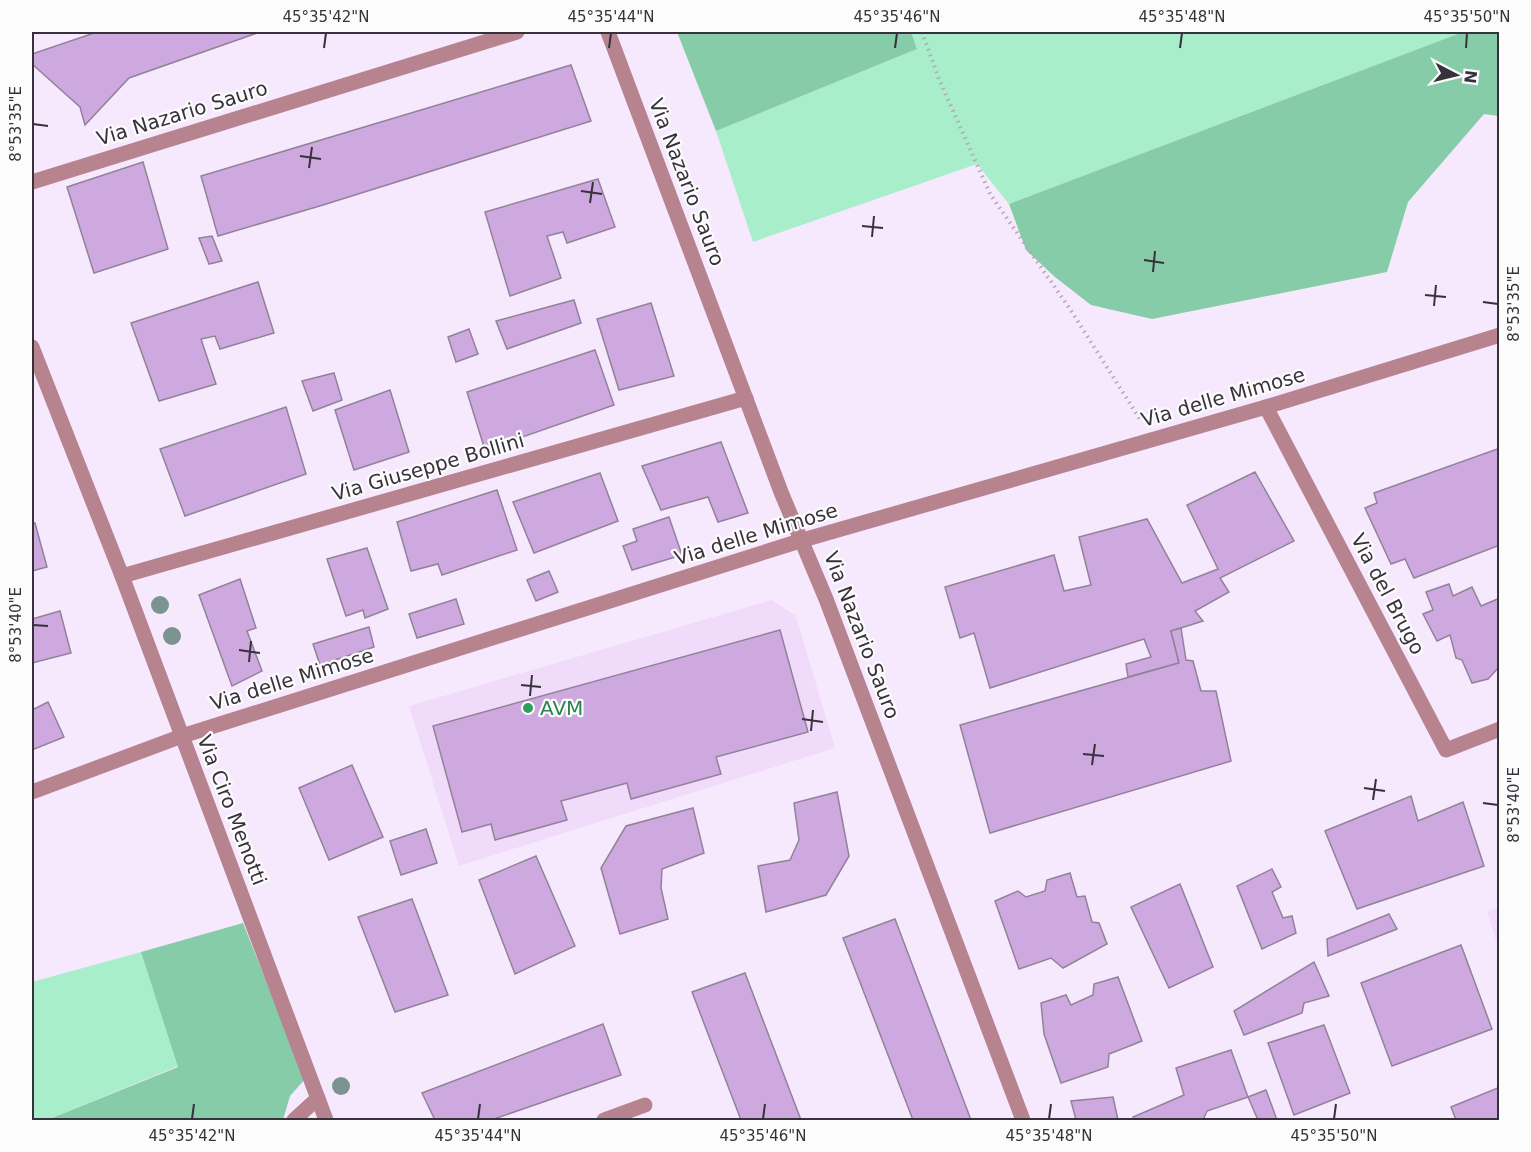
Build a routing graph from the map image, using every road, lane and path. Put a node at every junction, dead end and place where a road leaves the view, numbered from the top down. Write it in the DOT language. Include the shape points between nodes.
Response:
graph roads {
  1 [pos="517,32"];
  2 [pos="608,32"];
  3 [pos="922,32"];
  4 [pos="32,182"];
  5 [pos="1500,335"];
  6 [pos="32,347"];
  7 [pos="746,398"];
  8 [pos="1266,406"];
  9 [pos="1153,439"];
  10 [pos="803,540"];
  11 [pos="122,576"];
  12 [pos="1500,729"];
  13 [pos="182,736"];
  14 [pos="32,792"];
  15 [pos="318,1098"];
  16 [pos="645,1105"];
  17 [pos="294,1120"];
  18 [pos="326,1120"];
  19 [pos="604,1120"];
  20 [pos="1023,1120"];
  1 -- 4 [label="street, Via Nazario Sauro"];
  2 -- 7 [label="street, Via Nazario Sauro"];
  3 -- 9 [label="path" via="990,194"];
  5 -- 8 [label="street, Via delle Mimose"];
  6 -- 11 [label="street, Via Ciro Menotti"];
  7 -- 10 [label="street, Via Nazario Sauro"];
  7 -- 11 [label="street, Via Giuseppe Bollini"];
  8 -- 9 [label="street, Via delle Mimose"];
  8 -- 12 [label="street, Via del Brugo" via="1446,750"];
  9 -- 10 [label="street, Via delle Mimose"];
  10 -- 13 [label="street, Via delle Mimose"];
  10 -- 20 [label="street, Via Nazario Sauro"];
  11 -- 13 [label="street, Via Ciro Menotti"];
  13 -- 14 [label="street, Via delle Mimose"];
  13 -- 15 [label="street, Via Ciro Menotti"];
  15 -- 17 [label="street"];
  15 -- 18 [label="street, Via Ciro Menotti"];
  16 -- 19 [label="street"];
}
